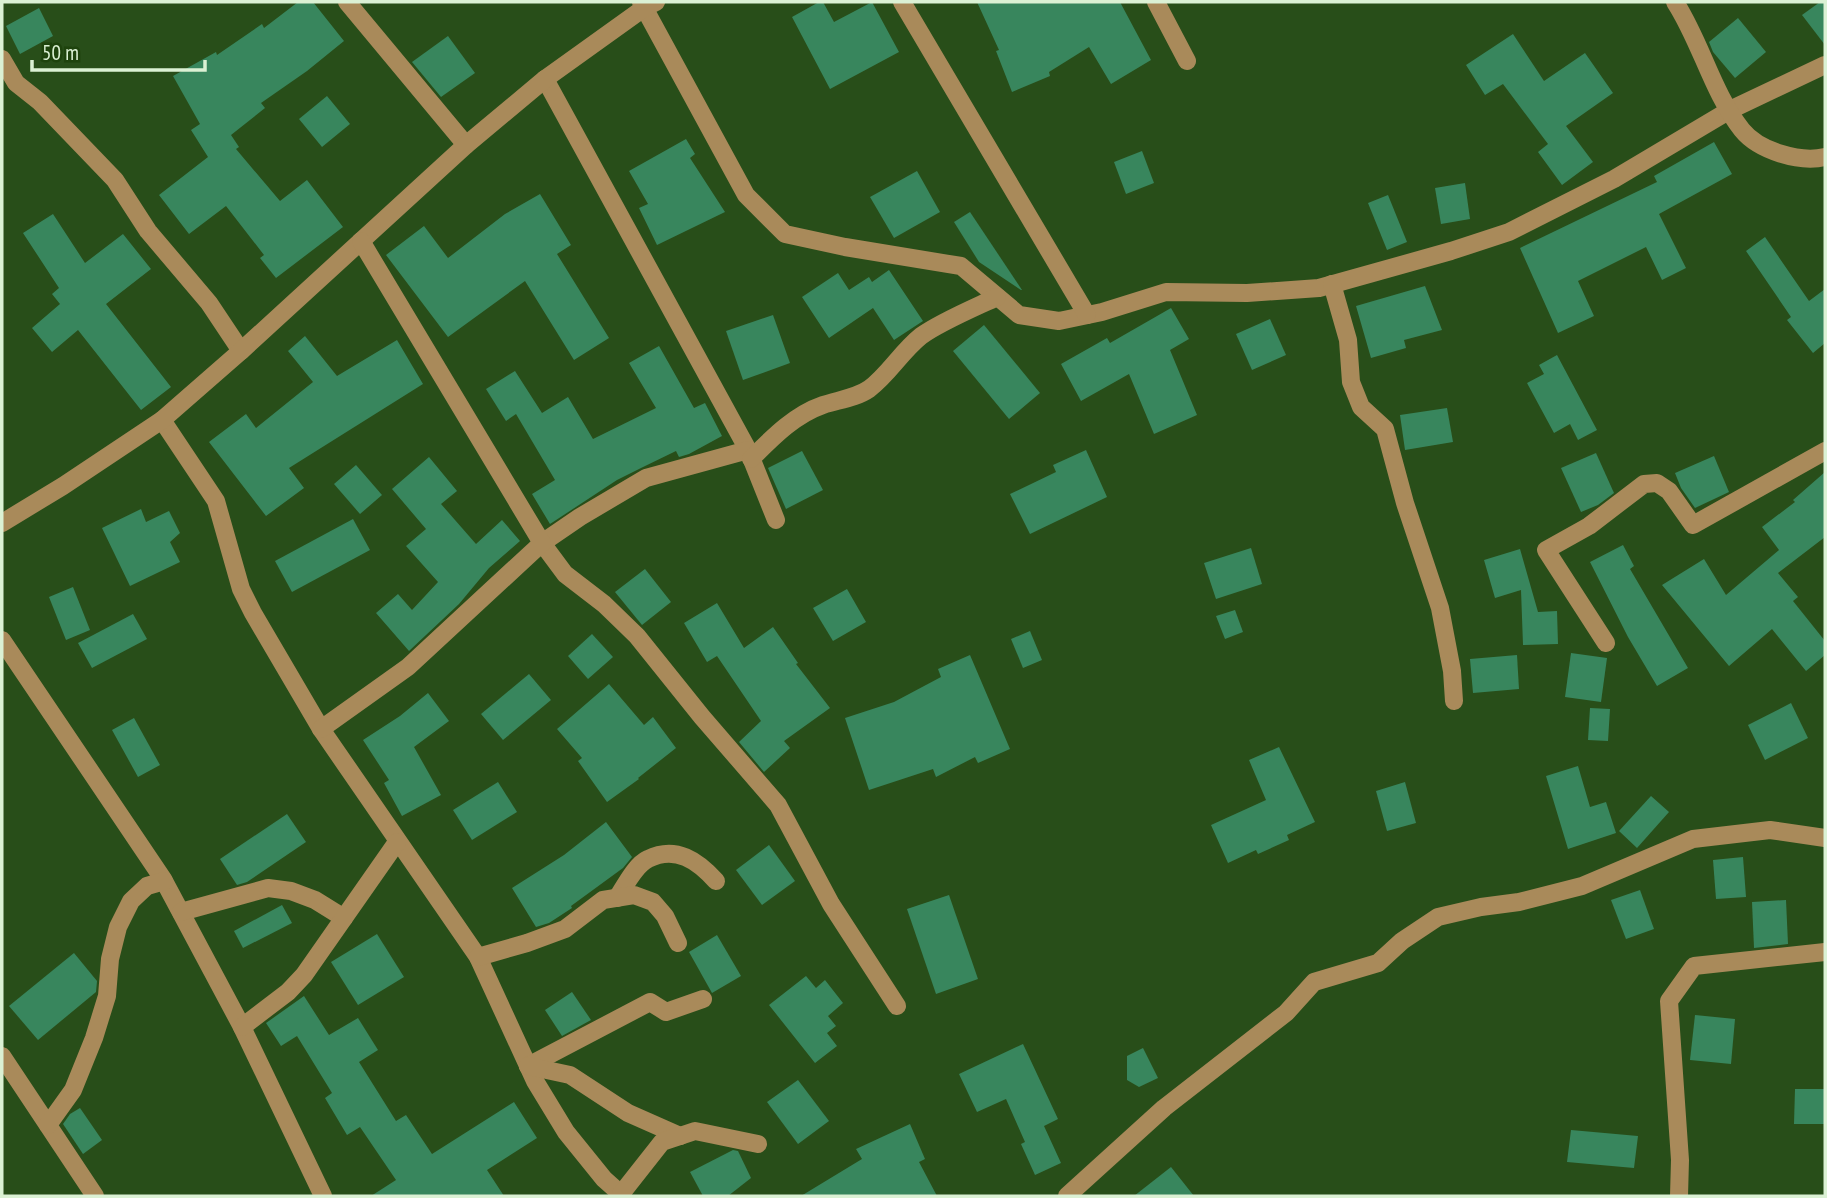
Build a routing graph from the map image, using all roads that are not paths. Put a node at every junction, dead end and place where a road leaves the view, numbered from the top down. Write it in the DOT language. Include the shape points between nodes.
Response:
graph roads {
  1 [pos="347,2"];
  2 [pos="902,2"];
  3 [pos="1156,2"];
  4 [pos="1675,2"];
  5 [pos="647,4"];
  6 [pos="2,60"];
  7 [pos="1187,61"];
  8 [pos="1825,65"];
  9 [pos="545,79"];
  10 [pos="1730,110"];
  11 [pos="466,145"];
  12 [pos="1825,157"];
  13 [pos="361,241"];
  14 [pos="1332,284"];
  15 [pos="997,297"];
  16 [pos="1087,315"];
  17 [pos="241,351"];
  18 [pos="162,420"];
  19 [pos="1825,451"];
  20 [pos="750,455"];
  21 [pos="776,520"];
  22 [pos="2,523"];
  23 [pos="542,543"];
  24 [pos="2,640"];
  25 [pos="1606,643"];
  26 [pos="1454,701"];
  27 [pos="321,729"];
  28 [pos="1825,838"];
  29 [pos="397,842"];
  30 [pos="164,881"];
  31 [pos="716,881"];
  32 [pos="617,898"];
  33 [pos="181,912"];
  34 [pos="344,918"];
  35 [pos="678,943"];
  36 [pos="1825,952"];
  37 [pos="478,957"];
  38 [pos="703,999"];
  39 [pos="897,1006"];
  40 [pos="242,1027"];
  41 [pos="2,1056"];
  42 [pos="528,1066"];
  43 [pos="48,1125"];
  44 [pos="680,1136"];
  45 [pos="758,1144"];
  46 [pos="622,1195"];
  47 [pos="95,1196"];
  48 [pos="323,1196"];
  49 [pos="1067,1196"];
  50 [pos="1679,1196"];
  1 -- 11 [label="street"];
  2 -- 16 [label="street"];
  3 -- 7 [label="street"];
  4 -- 10 [label="street"];
  5 -- 9 [label="street"];
  5 -- 15 [label="street" via="746,195 785,234 961,266"];
  6 -- 17 [label="street" via="16,83 115,180 148,231 209,303"];
  8 -- 10 [label="street"];
  9 -- 11 [label="street"];
  9 -- 20 [label="street"];
  10 -- 12 [label="street" via="1744,132 1779,155"];
  10 -- 14 [label="street" via="1614,179 1508,232"];
  11 -- 13 [label="street"];
  13 -- 17 [label="street"];
  13 -- 23 [label="street"];
  14 -- 16 [label="street" via="1247,293 1166,292"];
  14 -- 26 [label="street" via="1348,340 1351,382 1361,407 1385,429 1440,608"];
  15 -- 16 [label="street" via="1019,315 1059,321"];
  15 -- 20 [label="street" via="923,335 865,392 799,417"];
  17 -- 18 [label="street"];
  18 -- 22 [label="street"];
  18 -- 27 [label="street" via="216,501 242,589"];
  19 -- 25 [label="street" via="1693,525 1669,491 1657,483 1644,484 1589,526 1546,550"];
  20 -- 21 [label="street"];
  20 -- 23 [label="street" via="646,478"];
  23 -- 27 [label="street" via="408,667"];
  23 -- 39 [label="street" via="565,574 637,636 778,805 831,904"];
  24 -- 30 [label="street"];
  27 -- 29 [label="street"];
  28 -- 49 [label="street" via="1770,830 1693,839 1582,886 1438,917 1378,963 1314,982 1286,1013 1164,1108"];
  29 -- 34 [label="street"];
  29 -- 37 [label="street"];
  30 -- 33 [label="street"];
  30 -- 43 [label="street" via="147,886 131,901 118,927 107,996 94,1038 73,1090"];
  31 -- 32 [label="street" via="702,864 671,853 647,859"];
  32 -- 35 [label="street" via="634,895 653,902"];
  32 -- 37 [label="street" via="603,900 565,929"];
  33 -- 34 [label="street" via="268,888 315,900"];
  33 -- 40 [label="street"];
  34 -- 40 [label="street" via="304,975"];
  36 -- 50 [label="street" via="1694,966 1669,1001"];
  37 -- 42 [label="street"];
  38 -- 42 [label="street" via="666,1012 650,1002"];
  40 -- 48 [label="street"];
  41 -- 43 [label="street"];
  42 -- 44 [label="street" via="570,1075 628,1113"];
  42 -- 46 [label="street" via="566,1132"];
  43 -- 47 [label="street"];
  44 -- 45 [label="street" via="695,1131"];
  44 -- 46 [label="street" via="662,1142"];
}
